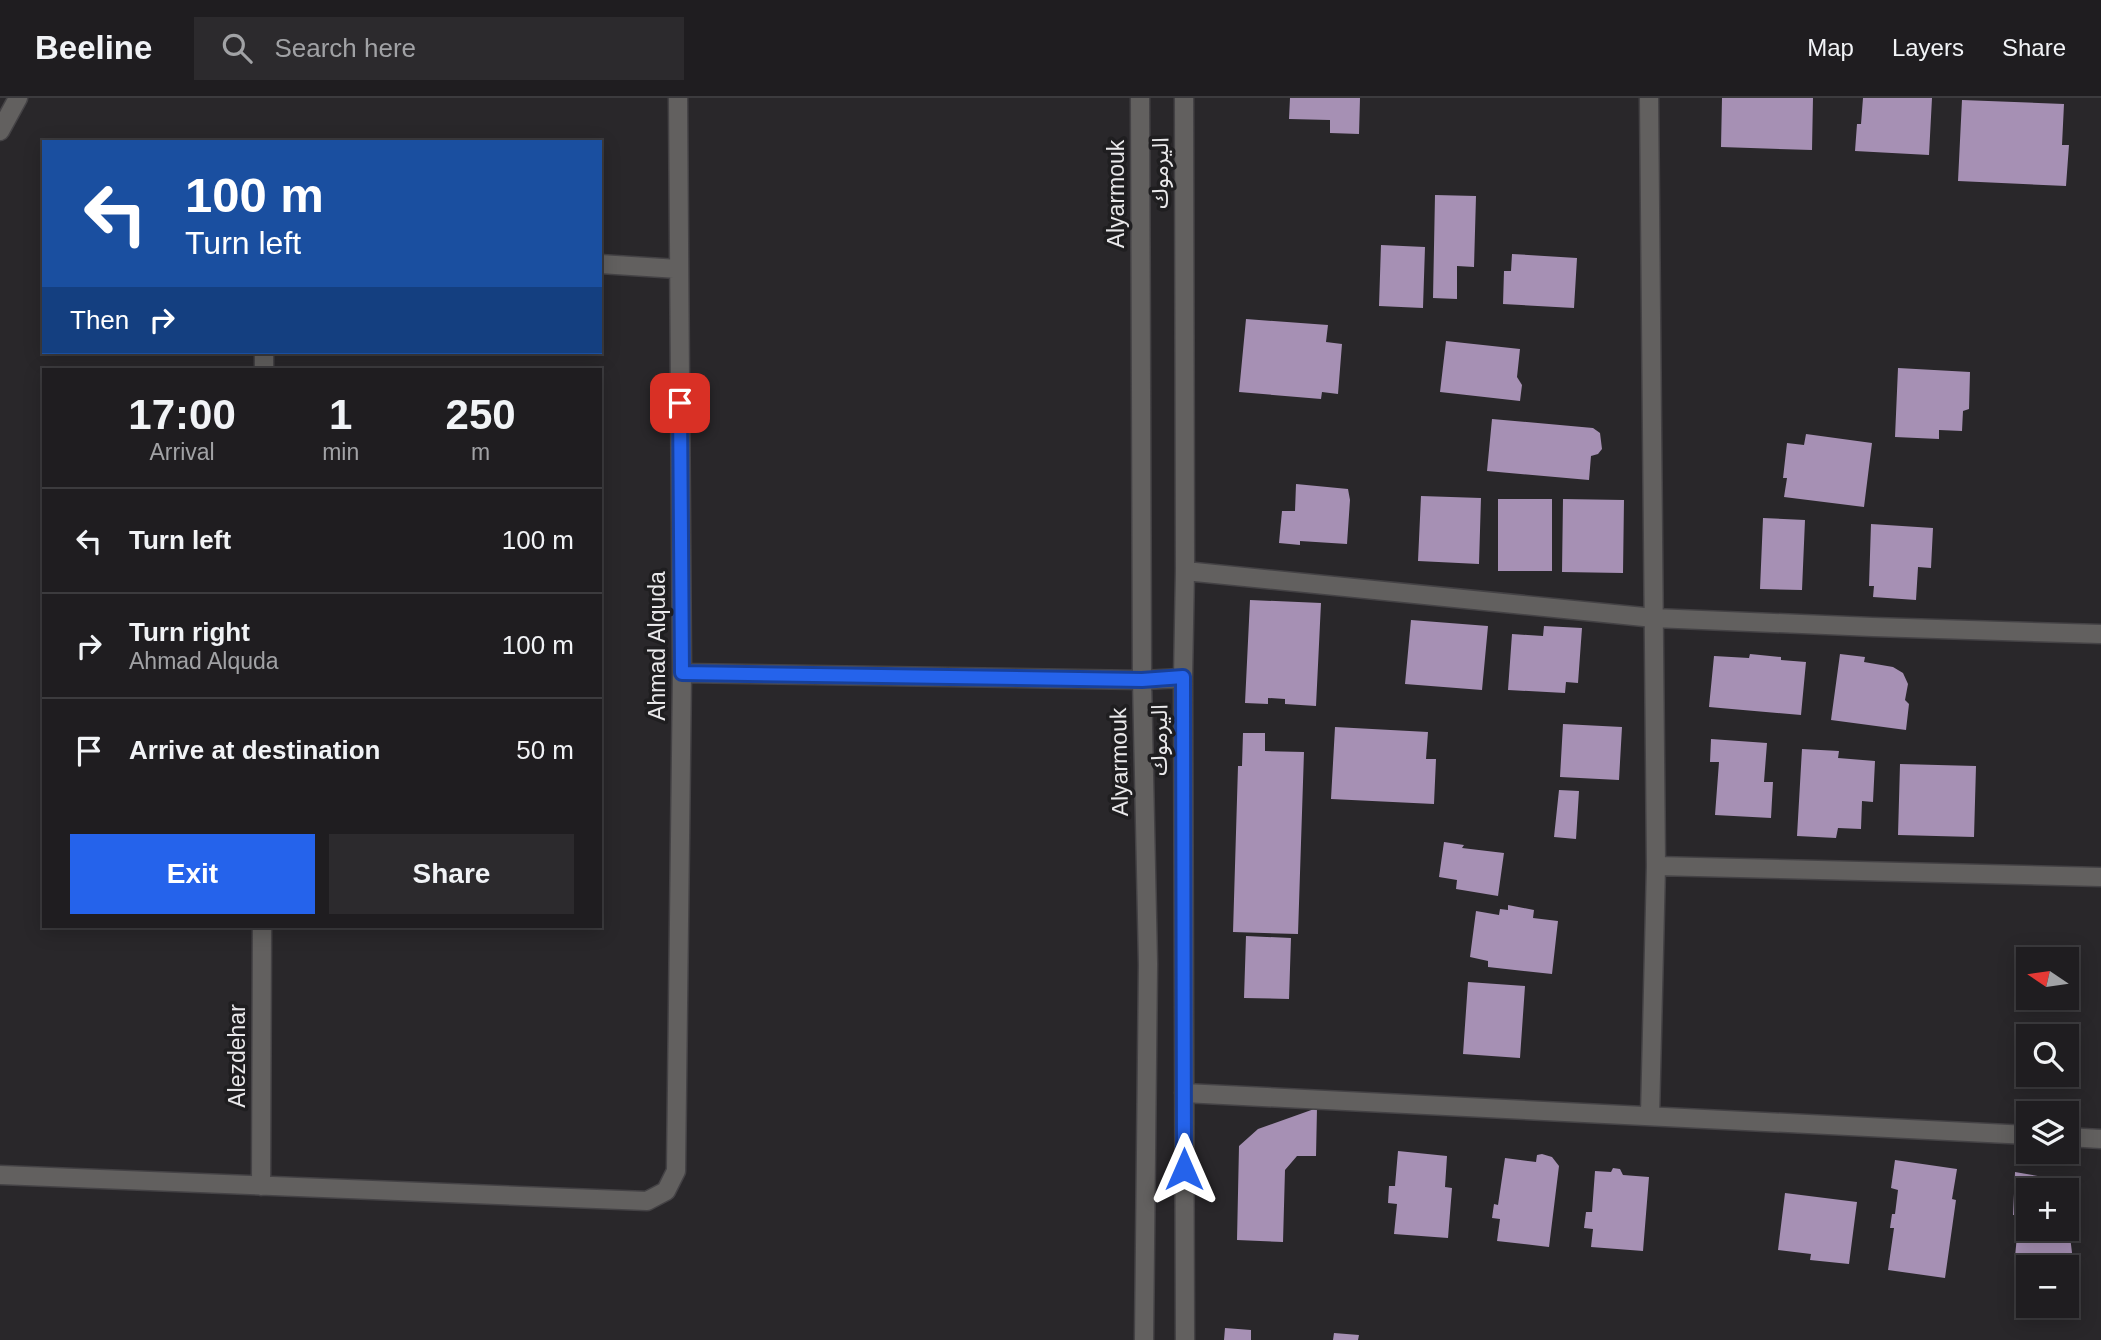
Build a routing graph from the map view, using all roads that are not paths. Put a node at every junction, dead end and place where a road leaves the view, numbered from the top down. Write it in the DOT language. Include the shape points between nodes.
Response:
graph roads {
  1 [pos="18,98"];
  2 [pos="678,98"];
  3 [pos="1140,98"];
  4 [pos="1184,98"];
  5 [pos="1649,98"];
  6 [pos="0,131"];
  7 [pos="602,264"];
  8 [pos="678,269"];
  9 [pos="1185,571"];
  10 [pos="1654,618"];
  11 [pos="2101,634"];
  12 [pos="682,673"];
  13 [pos="1183,677"];
  14 [pos="1142,680"];
  15 [pos="1657,866"];
  16 [pos="2101,877"];
  17 [pos="262,928"];
  18 [pos="1184,1093"];
  19 [pos="1650,1116"];
  20 [pos="2016,1134"];
  21 [pos="2079,1138"];
  22 [pos="2101,1139"];
  23 [pos="0,1175"];
  24 [pos="261,1186"];
  25 [pos="1144,1340"];
  26 [pos="1185,1340"];
  1 -- 6 [label="street"];
  2 -- 8 [label="street, Ahmad Alquda"];
  3 -- 14 [label="street, Alyarmouk"];
  4 -- 9 [label="street, اليرموك"];
  5 -- 10 [label="street"];
  7 -- 8 [label="street"];
  8 -- 12 [label="street, Ahmad Alquda"];
  9 -- 10 [label="street"];
  9 -- 13 [label="street, اليرموك"];
  10 -- 11 [label="street"];
  10 -- 15 [label="street"];
  12 -- 14 [label="street"];
  12 -- 24 [label="street, Ahmad Alquda" via="676,1171 667,1191 647,1201"];
  13 -- 14 [label="street"];
  13 -- 18 [label="street, اليرموك"];
  14 -- 25 [label="street, Alyarmouk" via="1148,964"];
  15 -- 16 [label="street"];
  15 -- 19 [label="street"];
  17 -- 24 [label="street, Alezdehar"];
  18 -- 19 [label="street"];
  18 -- 26 [label="street, اليرموك"];
  19 -- 20 [label="street"];
  21 -- 22 [label="street"];
  23 -- 24 [label="street"];
}
